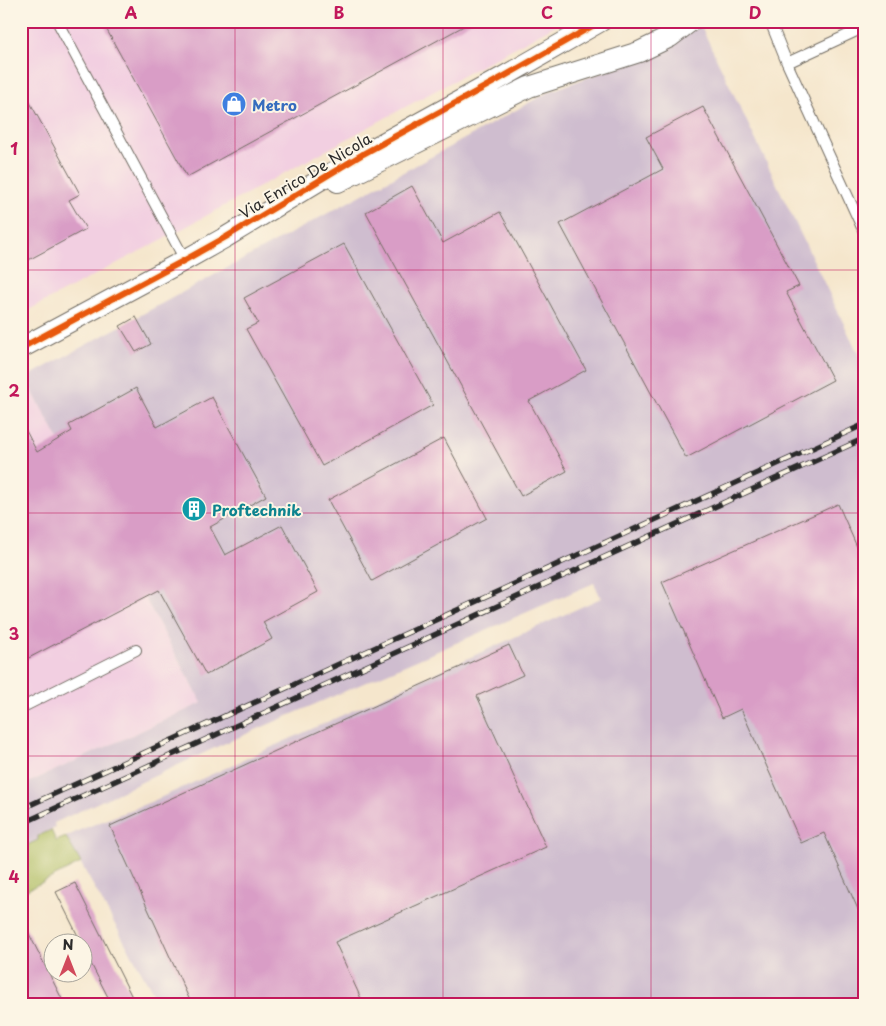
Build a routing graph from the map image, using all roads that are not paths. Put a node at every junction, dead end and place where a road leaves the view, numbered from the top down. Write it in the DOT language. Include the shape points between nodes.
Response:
graph roads {
  1 [pos="57,21"];
  2 [pos="601,21"];
  3 [pos="691,21"];
  4 [pos="770,21"];
  5 [pos="865,27"];
  6 [pos="787,63"];
  7 [pos="865,234"];
  8 [pos="226,237"];
  9 [pos="185,260"];
  10 [pos="21,348"];
  11 [pos="136,650"];
  12 [pos="21,708"];
  1 -- 9 [label="lane"];
  2 -- 8 [label="street, Via Enrico De Nicola" via="363,154"];
  3 -- 8 [label="street, Via Enrico De Nicola" via="670,37 639,52 529,87"];
  4 -- 6 [label="lane"];
  5 -- 6 [label="lane"];
  6 -- 7 [label="lane"];
  8 -- 9 [label="street, Via Enrico De Nicola"];
  9 -- 10 [label="street, Via Enrico De Nicola"];
  11 -- 12 [label="lane"];
}
